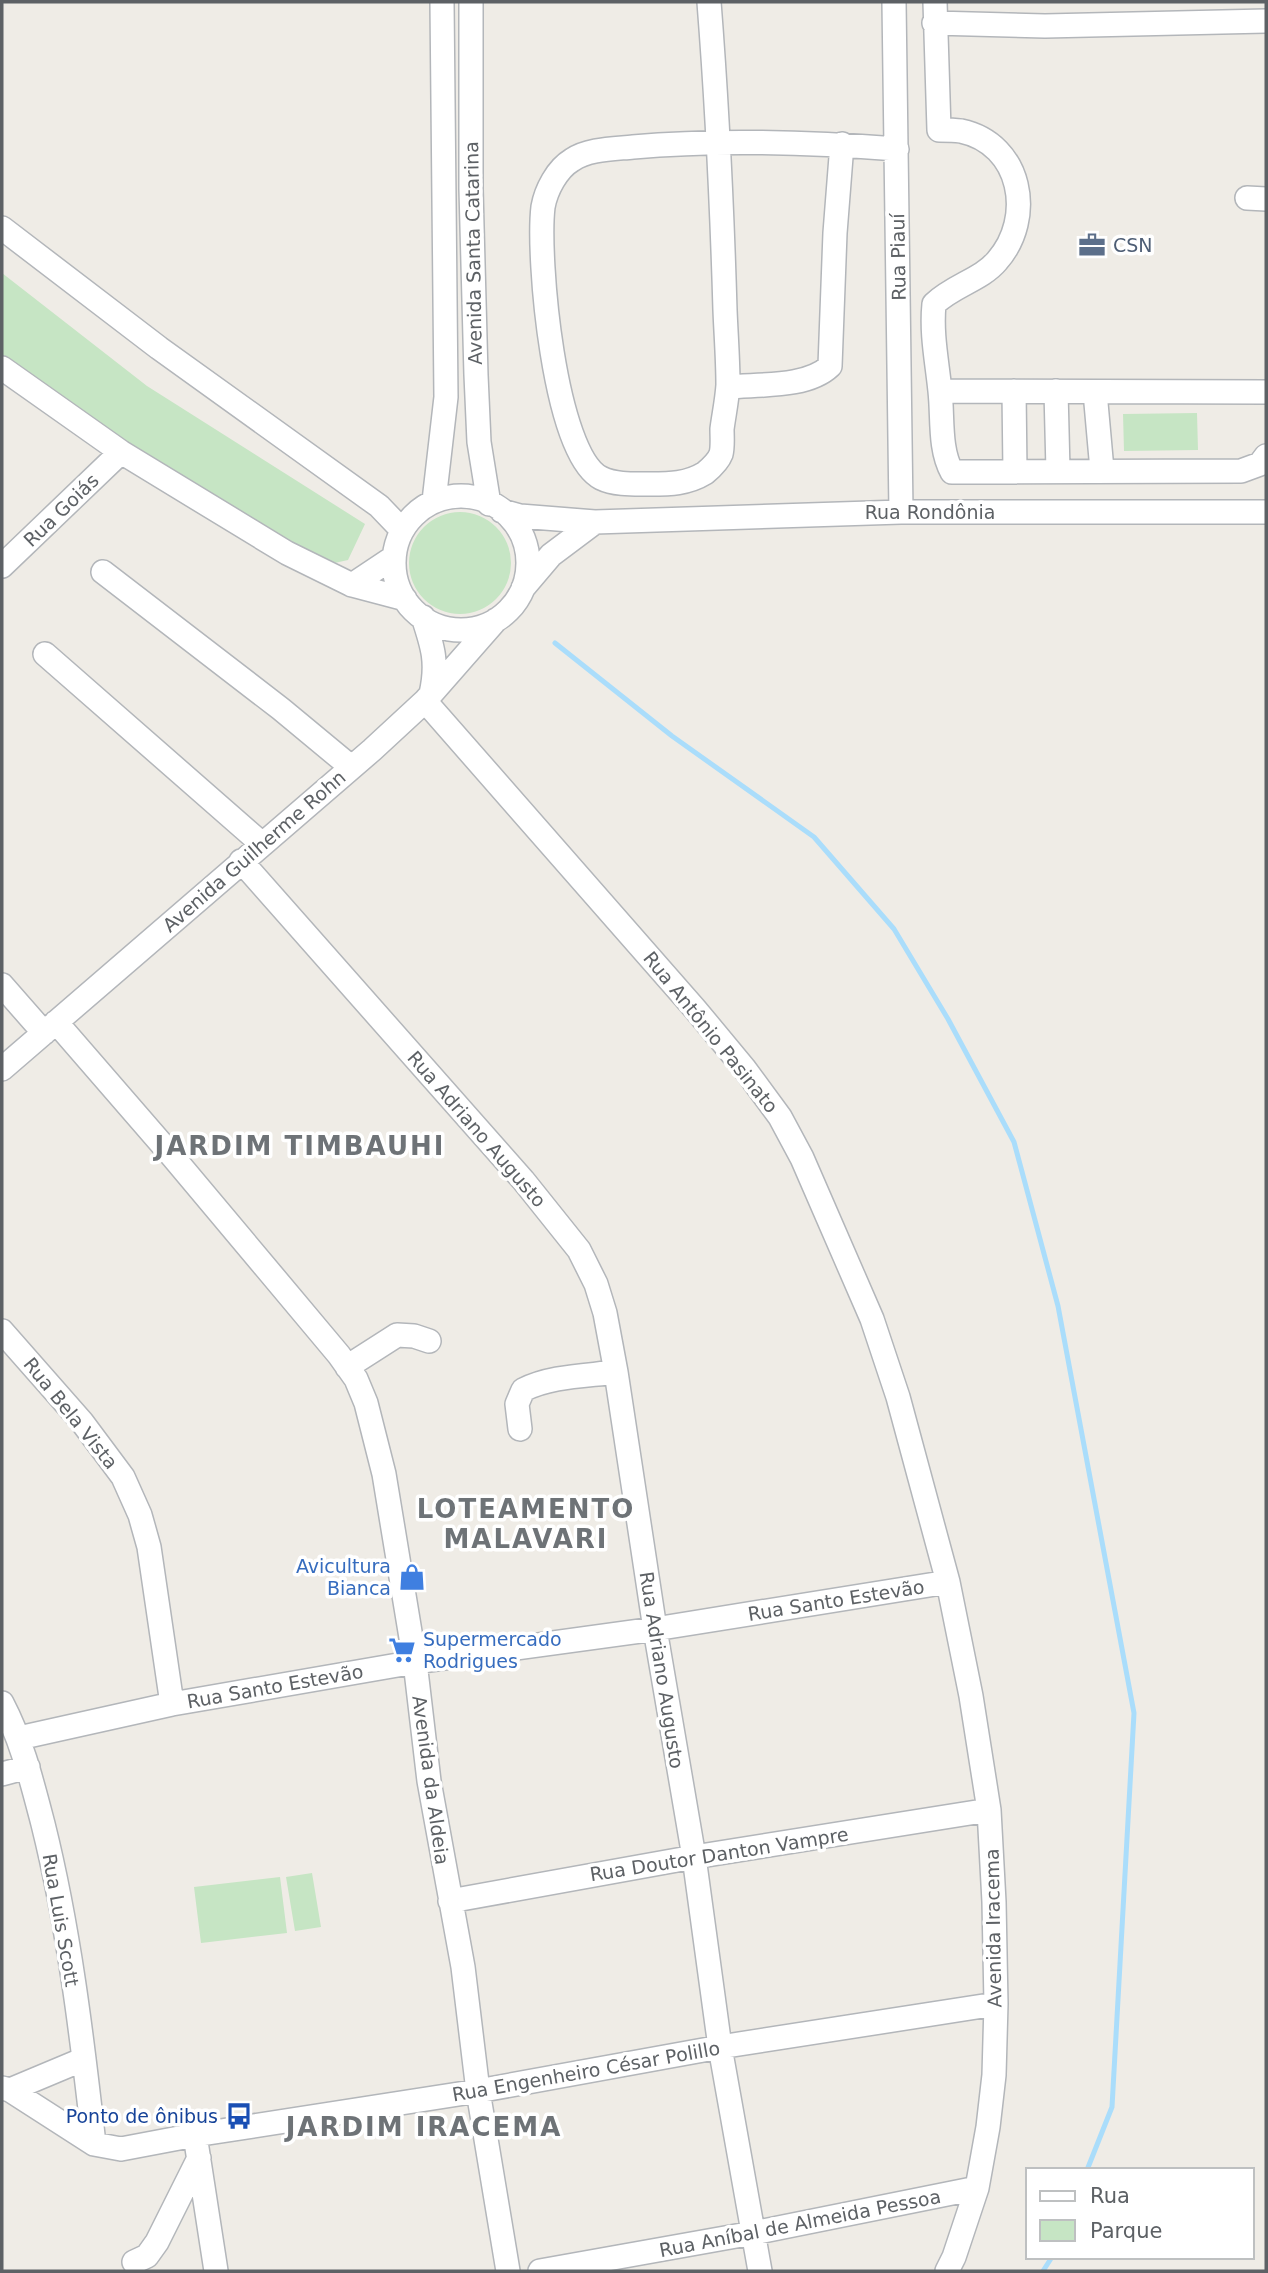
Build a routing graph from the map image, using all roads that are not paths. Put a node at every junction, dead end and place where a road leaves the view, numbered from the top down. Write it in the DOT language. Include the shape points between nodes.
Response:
graph roads {
  1 [pos="442,2"];
  2 [pos="471,2"];
  3 [pos="709,2"];
  4 [pos="894,2"];
  5 [pos="934,12"];
  6 [pos="1266,21"];
  7 [pos="720,143"];
  8 [pos="842,144"];
  9 [pos="897,149"];
  10 [pos="2,228"];
  11 [pos="2,368"];
  12 [pos="728,387"];
  13 [pos="940,391"];
  14 [pos="1014,391"];
  15 [pos="1056,391"];
  16 [pos="1266,391"];
  17 [pos="1096,392"];
  18 [pos="121,452"];
  19 [pos="1266,456"];
  20 [pos="1102,470"];
  21 [pos="1058,471"];
  22 [pos="1015,472"];
  23 [pos="434,501"];
  24 [pos="496,508"];
  25 [pos="901,512"];
  26 [pos="1266,512"];
  27 [pos="595,522"];
  28 [pos="402,530"];
  29 [pos="394,558"];
  30 [pos="2,566"];
  31 [pos="103,572"];
  32 [pos="352,585"];
  33 [pos="522,589"];
  34 [pos="405,599"];
  35 [pos="423,617"];
  36 [pos="496,621"];
  37 [pos="45,654"];
  38 [pos="428,698"];
  39 [pos="351,767"];
  40 [pos="262,844"];
  41 [pos="241,861"];
  42 [pos="2,985"];
  43 [pos="50,1028"];
  44 [pos="2,1069"];
  45 [pos="2,1331"];
  46 [pos="429,1341"];
  47 [pos="347,1367"];
  48 [pos="615,1372"];
  49 [pos="520,1429"];
  50 [pos="948,1582"];
  51 [pos="655,1629"];
  52 [pos="415,1662"];
  53 [pos="2,1703"];
  54 [pos="172,1704"];
  55 [pos="19,1738"];
  56 [pos="28,1767"];
  57 [pos="2,1774"];
  58 [pos="989,1811"];
  59 [pos="694,1857"];
  60 [pos="450,1901"];
  61 [pos="996,2004"];
  62 [pos="720,2047"];
  63 [pos="85,2059"];
  64 [pos="6,2089"];
  65 [pos="478,2091"];
  66 [pos="195,2134"];
  67 [pos="94,2144"];
  68 [pos="199,2158"];
  69 [pos="977,2188"];
  70 [pos="753,2233"];
  71 [pos="134,2262"];
  72 [pos="216,2271"];
  73 [pos="508,2271"];
  74 [pos="540,2271"];
  75 [pos="760,2271"];
  76 [pos="947,2271"];
  1 -- 23 [label="street, Avenida Santa Catarina" via="446,397"];
  2 -- 24 [label="street, Avenida Santa Catarina" via="475,375 479,442"];
  3 -- 7 [label="street"];
  4 -- 9 [label="street, Rua Piauí"];
  5 -- 6 [label="street" via="1045,26"];
  5 -- 13 [label="street" via="939,130 961,131 994,148 1011,168 1019,208 999,260 934,304"];
  7 -- 8 [label="street"];
  7 -- 12 [label="street"];
  7 -- 12 [label="street" via="597,151 568,161 543,206 543,250 564,413 573,440 599,477 621,483 675,484 704,473 721,454"];
  8 -- 9 [label="street"];
  8 -- 12 [label="street" via="830,366 808,380"];
  9 -- 25 [label="street, Rua Piauí"];
  10 -- 28 [label="street" via="379,506"];
  11 -- 18 [label="street"];
  13 -- 14 [label="street"];
  13 -- 22 [label="street" via="945,453 952,472"];
  14 -- 15 [label="street"];
  14 -- 22 [label="street"];
  15 -- 17 [label="street"];
  15 -- 21 [label="street"];
  16 -- 17 [label="street"];
  17 -- 20 [label="street"];
  18 -- 30 [label="street, Rua Goiás"];
  18 -- 32 [label="street" via="287,553"];
  19 -- 20 [label="street" via="1260,464 1241,471"];
  20 -- 21 [label="street"];
  21 -- 22 [label="street"];
  23 -- 24 [label="street" via="472,496"];
  23 -- 28 [label="street"];
  24 -- 27 [label="street, Rua Rondônia" via="520,516"];
  24 -- 33 [label="street" via="520,532 527,550"];
  25 -- 26 [label="street, Rua Rondônia"];
  25 -- 27 [label="street, Rua Rondônia"];
  27 -- 33 [label="street" via="551,555"];
  28 -- 29 [label="street"];
  29 -- 32 [label="street"];
  29 -- 34 [label="street" via="396,579"];
  31 -- 39 [label="street"];
  32 -- 34 [label="street"];
  33 -- 36 [label="street"];
  34 -- 35 [label="street"];
  35 -- 36 [label="street" via="459,630"];
  35 -- 38 [label="street" via="436,658"];
  36 -- 38 [label="street, Avenida Guilherme Rohn"];
  37 -- 40 [label="street"];
  38 -- 39 [label="street, Avenida Guilherme Rohn"];
  38 -- 50 [label="street, Rua Antônio Pasinato" via="695,1009 780,1117 872,1319"];
  39 -- 40 [label="street, Avenida Guilherme Rohn"];
  40 -- 41 [label="street, Avenida Guilherme Rohn"];
  41 -- 43 [label="street, Avenida Guilherme Rohn"];
  41 -- 48 [label="street, Rua Adriano Augusto" via="579,1250 605,1313"];
  42 -- 43 [label="street, Avenida da Aldeia"];
  43 -- 44 [label="street, Avenida Guilherme Rohn"];
  43 -- 47 [label="street, Avenida da Aldeia" via="173,1157"];
  45 -- 54 [label="street, Rua Bela Vista" via="82,1422 123,1477 149,1548"];
  46 -- 47 [label="street" via="397,1335"];
  47 -- 52 [label="street, Avenida da Aldeia" via="366,1403 381,1464"];
  48 -- 49 [label="street" via="523,1390 517,1404"];
  48 -- 51 [label="street, Rua Adriano Augusto"];
  50 -- 51 [label="street, Rua Santo Estevão"];
  50 -- 58 [label="street, Avenida Iracema"];
  51 -- 52 [label="street, Rua Santo Estevão"];
  51 -- 59 [label="street, Rua Adriano Augusto"];
  52 -- 54 [label="street, Rua Santo Estevão"];
  52 -- 60 [label="street, Avenida da Aldeia"];
  53 -- 55 [label="street, Rua Luis Scott"];
  54 -- 55 [label="street, Rua Santo Estevão"];
  55 -- 56 [label="street, Rua Luis Scott"];
  56 -- 57 [label="street"];
  56 -- 63 [label="street, Rua Luis Scott" via="62,1909"];
  58 -- 59 [label="street, Rua Doutor Danton Vampre"];
  58 -- 61 [label="street, Avenida Iracema"];
  59 -- 60 [label="street, Rua Doutor Danton Vampre"];
  59 -- 62 [label="street, Rua Adriano Augusto"];
  60 -- 65 [label="street, Avenida da Aldeia"];
  61 -- 62 [label="street, Rua Engenheiro César Polillo"];
  61 -- 69 [label="street, Avenida Iracema" via="994,2075"];
  62 -- 65 [label="street, Rua Engenheiro César Polillo"];
  62 -- 70 [label="street, Rua Adriano Augusto"];
  63 -- 64 [label="street"];
  63 -- 67 [label="street, Rua Luis Scott"];
  64 -- 67 [label="street"];
  65 -- 66 [label="street, Rua Engenheiro César Polillo"];
  65 -- 73 [label="street, Avenida da Aldeia"];
  66 -- 67 [label="street, Rua Engenheiro César Polillo" via="121,2149"];
  66 -- 68 [label="street"];
  68 -- 71 [label="street" via="156,2242 147,2256"];
  68 -- 72 [label="street"];
  69 -- 70 [label="street, Rua Aníbal de Almeida Pessoa"];
  69 -- 76 [label="street, Avenida Iracema"];
  70 -- 74 [label="street, Rua Aníbal de Almeida Pessoa"];
  70 -- 75 [label="street, Rua Adriano Augusto"];
}
